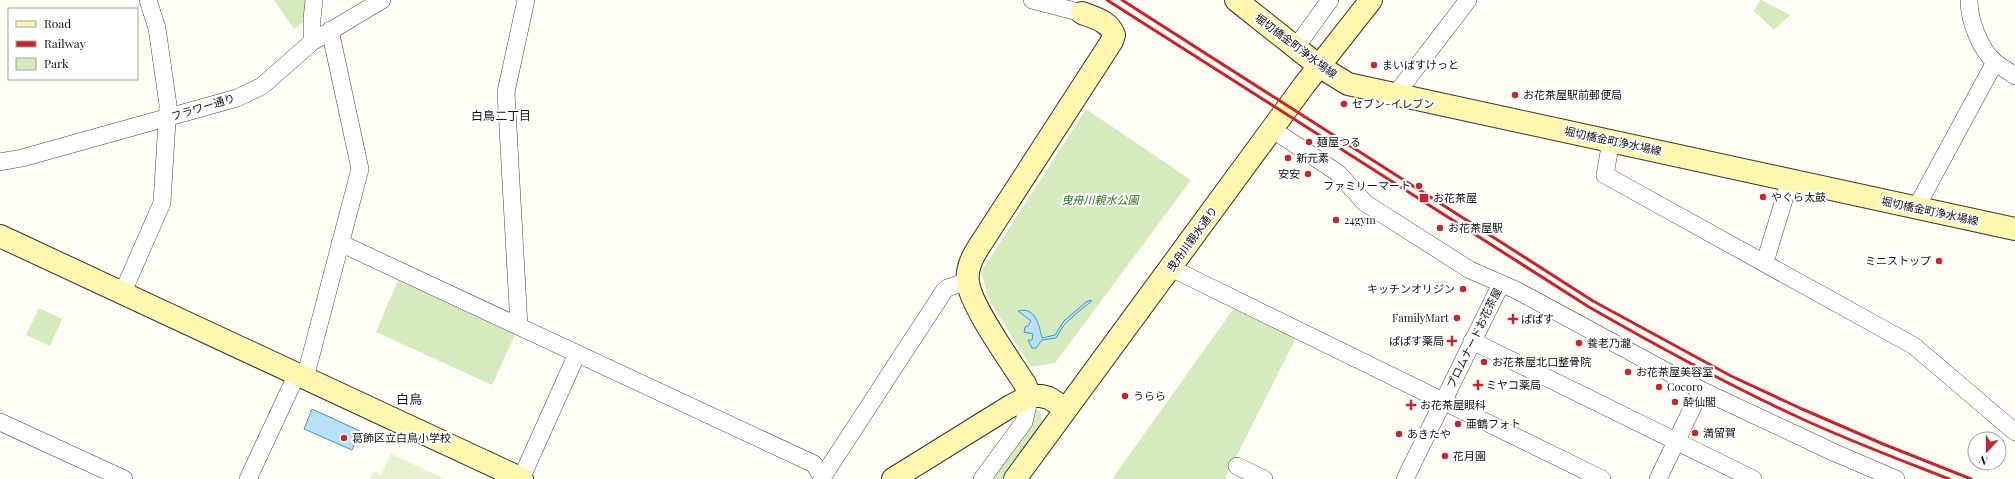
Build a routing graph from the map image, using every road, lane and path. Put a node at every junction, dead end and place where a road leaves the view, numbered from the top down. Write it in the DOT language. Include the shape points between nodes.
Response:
graph roads {
  1 [pos="148,0"];
  2 [pos="314,0"];
  3 [pos="382,0"];
  4 [pos="526,0"];
  5 [pos="1032,0"];
  6 [pos="1236,0"];
  7 [pos="1330,0"];
  8 [pos="1371,0"];
  9 [pos="1468,0"];
  10 [pos="1968,0"];
  11 [pos="1082,13"];
  12 [pos="330,30"];
  13 [pos="312,42"];
  14 [pos="1296,47"];
  15 [pos="1995,62"];
  16 [pos="1319,66"];
  17 [pos="2015,76"];
  18 [pos="1396,94"];
  19 [pos="168,118"];
  20 [pos="1272,129"];
  21 [pos="1611,141"];
  22 [pos="0,162"];
  23 [pos="1790,180"];
  24 [pos="1916,208"];
  25 [pos="2015,229"];
  26 [pos="0,236"];
  27 [pos="340,243"];
  28 [pos="1766,262"];
  29 [pos="1170,268"];
  30 [pos="968,281"];
  31 [pos="1501,284"];
  32 [pos="122,294"];
  33 [pos="519,326"];
  34 [pos="1472,341"];
  35 [pos="577,354"];
  36 [pos="301,376"];
  37 [pos="1702,390"];
  38 [pos="1030,396"];
  39 [pos="1443,402"];
  40 [pos="1066,409"];
  41 [pos="0,422"];
  42 [pos="2015,432"];
  43 [pos="1677,442"];
  44 [pos="1237,466"];
  45 [pos="124,479"];
  46 [pos="248,479"];
  47 [pos="521,479"];
  48 [pos="823,479"];
  49 [pos="893,479"];
  50 [pos="982,479"];
  51 [pos="1015,479"];
  52 [pos="1264,479"];
  53 [pos="1405,479"];
  54 [pos="1602,479"];
  55 [pos="1658,479"];
  56 [pos="1753,479"];
  57 [pos="1896,479"];
  1 -- 19 [label="street" via="157,28"];
  2 -- 13 [label="street"];
  3 -- 12 [label="street, フラワー通り"];
  4 -- 33 [label="street" via="506,92"];
  5 -- 11 [label="street"];
  6 -- 14 [label="street, 堀切橋金町浄水場線"];
  7 -- 14 [label="street"];
  8 -- 16 [label="street, 曳舟川親水通り"];
  9 -- 18 [label="street"];
  10 -- 15 [label="street" via="1979,39"];
  11 -- 30 [label="street" via="1109,26 1114,35 1112,41 980,244 969,265"];
  12 -- 13 [label="street, フラワー通り"];
  12 -- 27 [label="street" via="360,169"];
  13 -- 19 [label="street, フラワー通り" via="262,86 237,98"];
  14 -- 16 [label="street, 堀切橋金町浄水場線"];
  15 -- 17 [label="street"];
  15 -- 24 [label="street"];
  16 -- 18 [label="street, 堀切橋金町浄水場線" via="1348,84"];
  16 -- 20 [label="street, 曳舟川親水通り"];
  18 -- 21 [label="street, 堀切橋金町浄水場線"];
  19 -- 22 [label="street, フラワー通り"];
  19 -- 32 [label="street" via="162,203"];
  20 -- 29 [label="street, 曳舟川親水通り"];
  20 -- 31 [label="street" via="1338,173 1365,203 1470,270"];
  21 -- 23 [label="street, 堀切橋金町浄水場線"];
  21 -- 28 [label="street" via="1605,175"];
  23 -- 24 [label="street, 堀切橋金町浄水場線"];
  23 -- 28 [label="street"];
  24 -- 25 [label="street, 堀切橋金町浄水場線"];
  26 -- 32 [label="street"];
  27 -- 33 [label="street"];
  27 -- 36 [label="street"];
  28 -- 42 [label="street" via="1914,346"];
  29 -- 39 [label="street"];
  29 -- 40 [label="street, 曳舟川親水通り"];
  30 -- 38 [label="street" via="972,298 1029,390"];
  30 -- 48 [label="street" via="947,288 944,292"];
  31 -- 34 [label="street, プロムナードお花茶屋"];
  31 -- 37 [label="street" via="1589,328"];
  32 -- 36 [label="street"];
  33 -- 35 [label="street"];
  34 -- 39 [label="street, プロムナードお花茶屋"];
  34 -- 43 [label="street"];
  35 -- 47 [label="street"];
  35 -- 48 [label="street" via="814,464"];
  36 -- 46 [label="street"];
  36 -- 47 [label="street"];
  37 -- 43 [label="street"];
  37 -- 57 [label="street"];
  38 -- 40 [label="street" via="1050,398"];
  38 -- 49 [label="street"];
  38 -- 50 [label="street" via="1024,422"];
  39 -- 53 [label="street, プロムナードお花茶屋"];
  39 -- 54 [label="street"];
  40 -- 51 [label="street, 曳舟川親水通り"];
  41 -- 45 [label="street"];
  43 -- 55 [label="street"];
  43 -- 56 [label="street"];
  44 -- 52 [label="street"];
}
